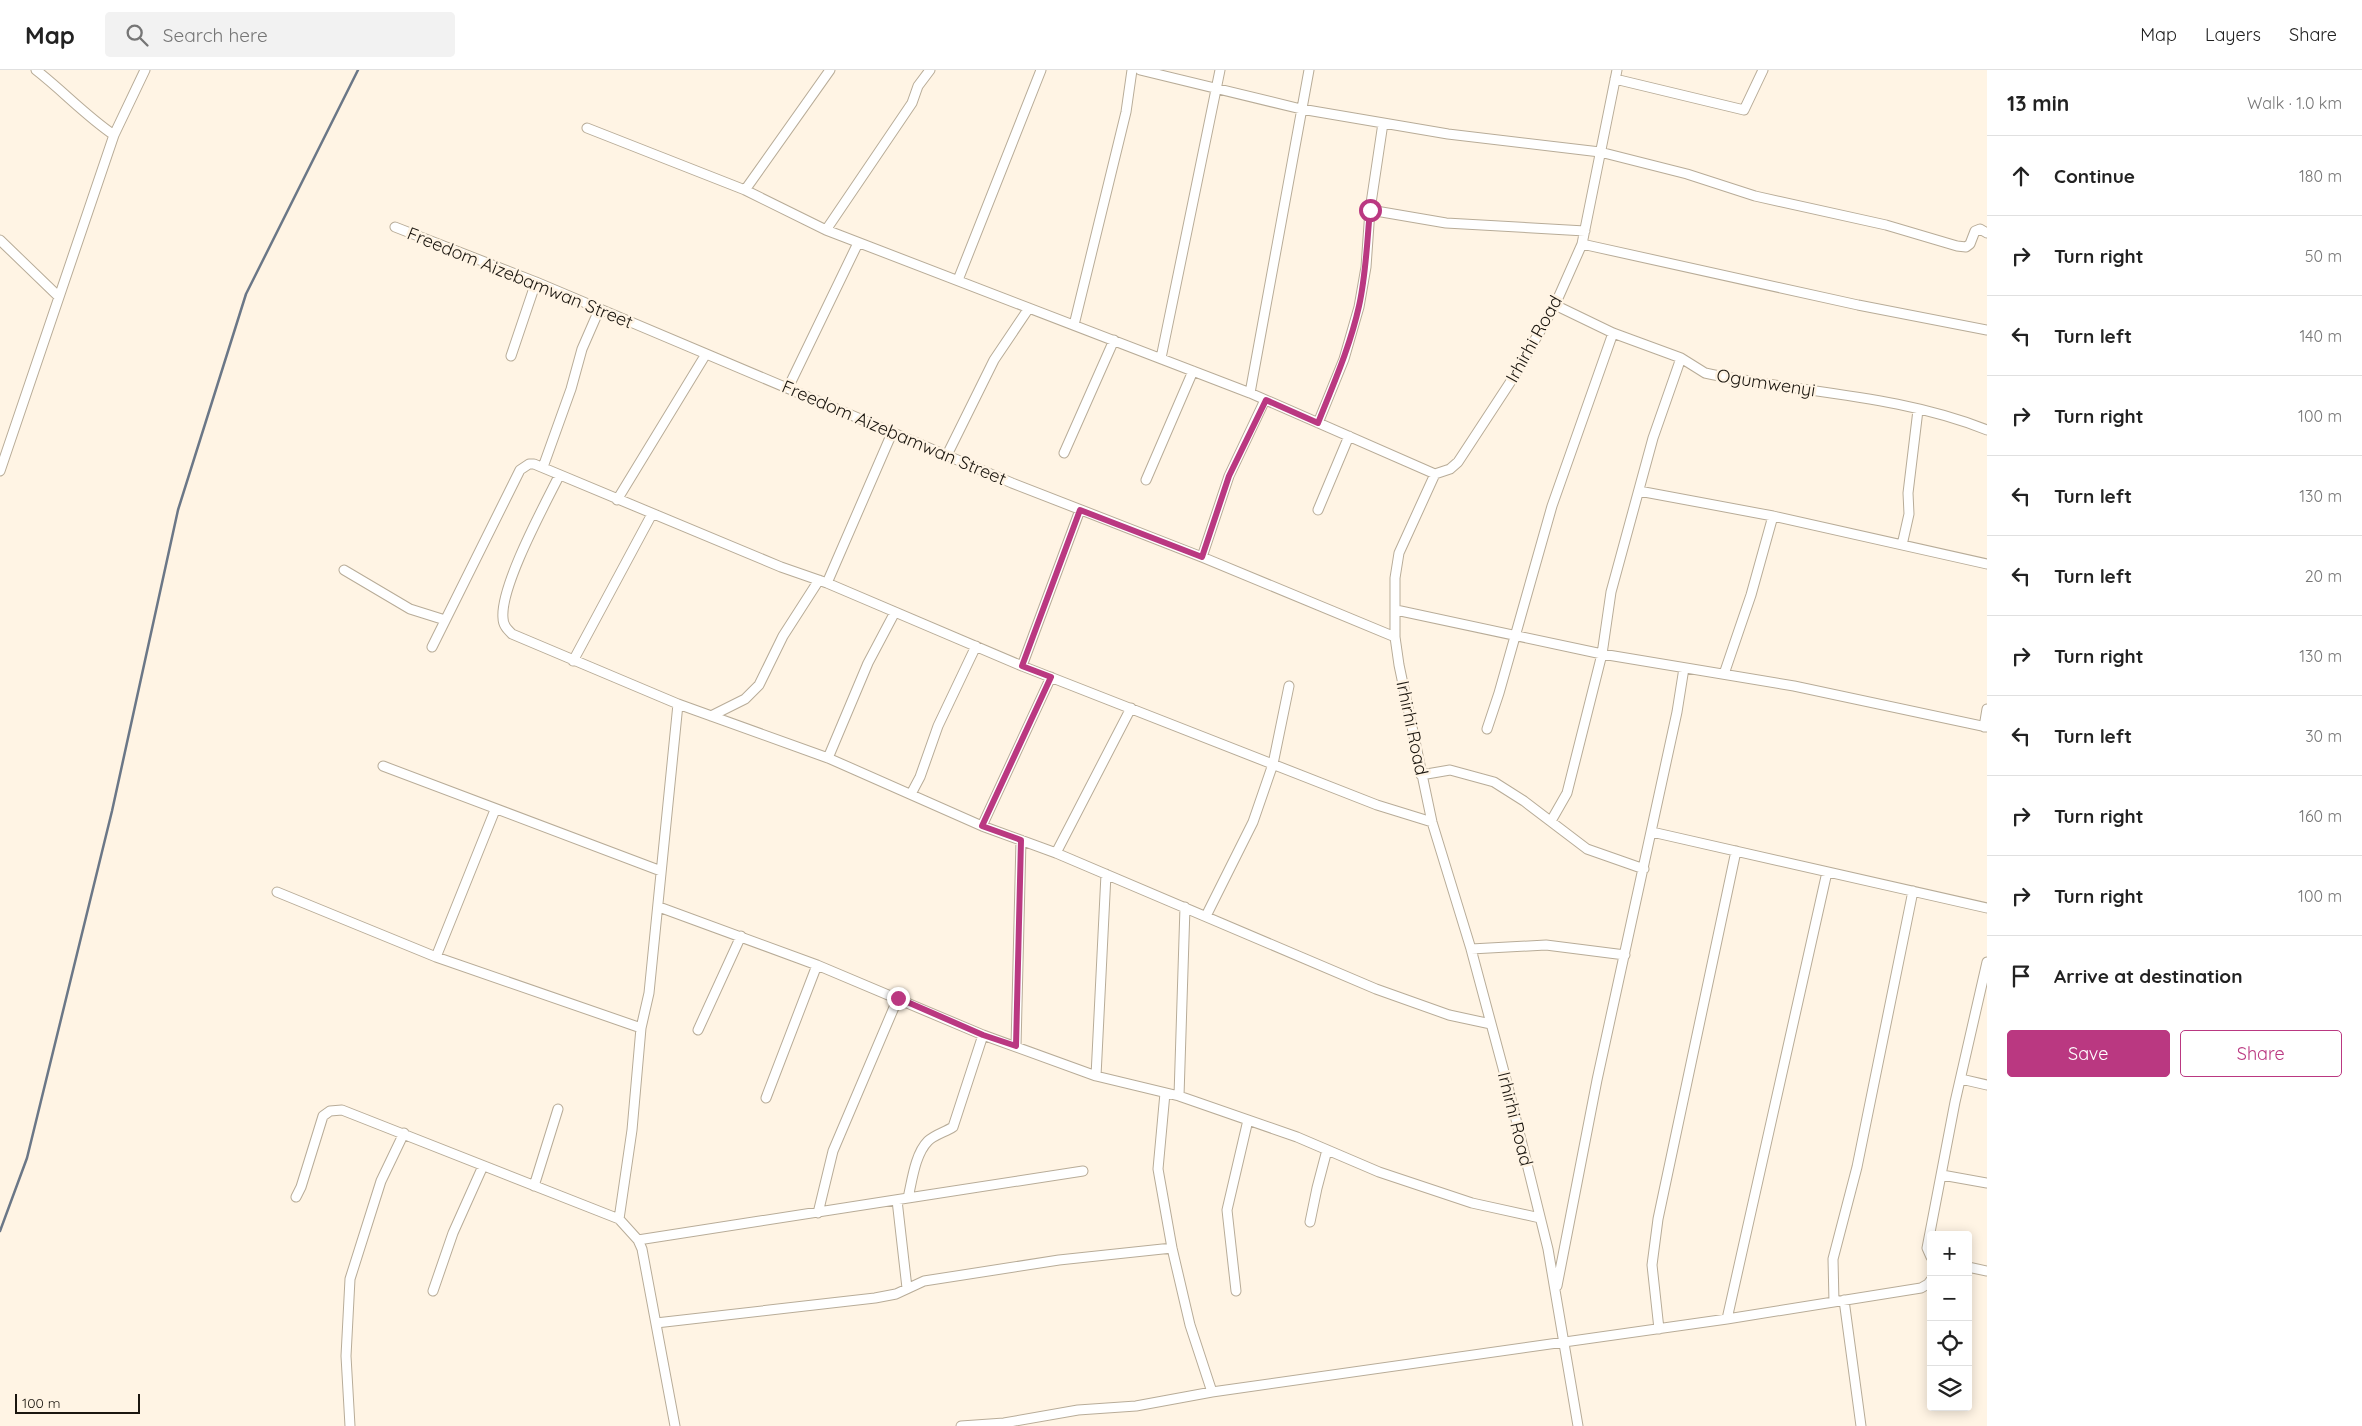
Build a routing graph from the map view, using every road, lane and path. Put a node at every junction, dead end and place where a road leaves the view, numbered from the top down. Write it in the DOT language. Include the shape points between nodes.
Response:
graph roads {
  1 [pos="36,70"];
  2 [pos="144,70"];
  3 [pos="830,70"];
  4 [pos="930,70"];
  5 [pos="1041,70"];
  6 [pos="1132,70"];
  7 [pos="1140,70"];
  8 [pos="1220,70"];
  9 [pos="1309,70"];
  10 [pos="1763,70"];
  11 [pos="1616,74"];
  12 [pos="1216,89"];
  13 [pos="1301,109"];
  14 [pos="1383,124"];
  15 [pos="587,128"];
  16 [pos="114,135"];
  17 [pos="1600,152"];
  18 [pos="745,190"];
  19 [pos="1370,210"];
  20 [pos="394,227"];
  21 [pos="826,230"];
  22 [pos="1584,231"];
  23 [pos="1987,233"];
  24 [pos="0,240"];
  25 [pos="858,243"];
  26 [pos="1582,244"];
  27 [pos="958,280"];
  28 [pos="536,282"];
  29 [pos="58,296"];
  30 [pos="1555,305"];
  31 [pos="1030,308"];
  32 [pos="599,310"];
  33 [pos="1074,325"];
  34 [pos="1987,330"];
  35 [pos="1612,333"];
  36 [pos="1114,340"];
  37 [pos="706,354"];
  38 [pos="511,356"];
  39 [pos="1161,358"];
  40 [pos="1680,358"];
  41 [pos="1193,371"];
  42 [pos="788,388"];
  43 [pos="1250,393"];
  44 [pos="1266,400"];
  45 [pos="1918,410"];
  46 [pos="1318,423"];
  47 [pos="1986,427"];
  48 [pos="892,433"];
  49 [pos="1349,436"];
  50 [pos="1064,453"];
  51 [pos="947,455"];
  52 [pos="543,467"];
  53 [pos="0,471"];
  54 [pos="1435,474"];
  55 [pos="559,476"];
  56 [pos="1146,480"];
  57 [pos="1639,491"];
  58 [pos="618,500"];
  59 [pos="1080,510"];
  60 [pos="1318,510"];
  61 [pos="652,514"];
  62 [pos="1773,516"];
  63 [pos="1902,544"];
  64 [pos="1202,557"];
  65 [pos="1987,564"];
  66 [pos="344,570"];
  67 [pos="823,581"];
  68 [pos="1396,610"];
  69 [pos="895,612"];
  70 [pos="445,620"];
  71 [pos="1514,635"];
  72 [pos="1395,637"];
  73 [pos="976,646"];
  74 [pos="432,647"];
  75 [pos="1602,654"];
  76 [pos="574,661"];
  77 [pos="1022,666"];
  78 [pos="1684,668"];
  79 [pos="1724,674"];
  80 [pos="1051,677"];
  81 [pos="1289,686"];
  82 [pos="678,704"];
  83 [pos="1131,708"];
  84 [pos="1987,709"];
  85 [pos="711,716"];
  86 [pos="1985,727"];
  87 [pos="1487,729"];
  88 [pos="828,758"];
  89 [pos="1273,764"];
  90 [pos="383,766"];
  91 [pos="1422,775"];
  92 [pos="911,794"];
  93 [pos="496,810"];
  94 [pos="1551,821"];
  95 [pos="1432,822"];
  96 [pos="982,826"];
  97 [pos="1652,832"];
  98 [pos="1021,840"];
  99 [pos="1736,851"];
  100 [pos="1056,853"];
  101 [pos="1644,869"];
  102 [pos="661,871"];
  103 [pos="1827,872"];
  104 [pos="1106,874"];
  105 [pos="277,892"];
  106 [pos="1913,892"];
  107 [pos="659,907"];
  108 [pos="1185,907"];
  109 [pos="1987,908"];
  110 [pos="1206,916"];
  111 [pos="741,936"];
  112 [pos="1471,949"];
  113 [pos="1625,955"];
  114 [pos="436,957"];
  115 [pos="1987,962"];
  116 [pos="817,965"];
  117 [pos="1983,997"];
  118 [pos="898,998"];
  119 [pos="1491,1024"];
  120 [pos="641,1028"];
  121 [pos="698,1030"];
  122 [pos="983,1035"];
  123 [pos="1016,1046"];
  124 [pos="1096,1076"];
  125 [pos="1961,1079"];
  126 [pos="1987,1085"];
  127 [pos="1165,1093"];
  128 [pos="1179,1096"];
  129 [pos="766,1098"];
  130 [pos="558,1109"];
  131 [pos="1248,1120"];
  132 [pos="404,1133"];
  133 [pos="1327,1150"];
  134 [pos="483,1166"];
  135 [pos="1083,1171"];
  136 [pos="1942,1175"];
  137 [pos="1987,1183"];
  138 [pos="534,1186"];
  139 [pos="296,1197"];
  140 [pos="908,1198"];
  141 [pos="897,1200"];
  142 [pos="818,1213"];
  143 [pos="1540,1218"];
  144 [pos="619,1219"];
  145 [pos="1310,1222"];
  146 [pos="1931,1231"];
  147 [pos="638,1240"];
  148 [pos="1172,1248"];
  149 [pos="1972,1268"];
  150 [pos="1987,1271"];
  151 [pos="1927,1285"];
  152 [pos="907,1288"];
  153 [pos="433,1291"];
  154 [pos="1236,1291"];
  155 [pos="1556,1291"];
  156 [pos="1844,1300"];
  157 [pos="1834,1302"];
  158 [pos="1727,1319"];
  159 [pos="656,1323"];
  160 [pos="1659,1329"];
  161 [pos="1564,1343"];
  162 [pos="1212,1392"];
  163 [pos="1004,1424"];
  164 [pos="350,1426"];
  165 [pos="675,1426"];
  166 [pos="960,1426"];
  167 [pos="1578,1426"];
  168 [pos="1861,1426"];
  1 -- 16 [label="street" via="84,114"];
  2 -- 16 [label="street"];
  3 -- 18 [label="street"];
  4 -- 21 [label="street" via="918,86 912,103"];
  5 -- 27 [label="street"];
  6 -- 33 [label="street" via="1126,112"];
  7 -- 12 [label="street"];
  8 -- 12 [label="street"];
  9 -- 13 [label="street"];
  10 -- 11 [label="street" via="1744,110"];
  11 -- 17 [label="street, Irhirhi Road"];
  12 -- 13 [label="street"];
  12 -- 39 [label="street"];
  13 -- 14 [label="street"];
  13 -- 43 [label="street"];
  14 -- 17 [label="street"];
  14 -- 19 [label="street"];
  15 -- 18 [label="street"];
  16 -- 29 [label="street"];
  17 -- 22 [label="street, Irhirhi Road"];
  17 -- 23 [label="street" via="1687,174 1755,196 1886,225 1957,246 1970,244 1975,231 1980,229"];
  18 -- 21 [label="street"];
  19 -- 22 [label="street" via="1446,223"];
  19 -- 46 [label="street" via="1359,307 1344,359"];
  20 -- 28 [label="street, Freedom Aizebamwan Street"];
  21 -- 25 [label="street"];
  22 -- 26 [label="street, Irhirhi Road"];
  24 -- 29 [label="street"];
  25 -- 27 [label="street"];
  25 -- 42 [label="street"];
  26 -- 30 [label="street, Irhirhi Road"];
  26 -- 34 [label="street"];
  27 -- 31 [label="street"];
  28 -- 32 [label="street, Freedom Aizebamwan Street"];
  28 -- 38 [label="street"];
  29 -- 53 [label="street"];
  30 -- 35 [label="street, Ogumwenyi"];
  30 -- 54 [label="street, Irhirhi Road" via="1513,378 1458,462 1450,469"];
  31 -- 33 [label="street"];
  31 -- 51 [label="street" via="994,360"];
  32 -- 37 [label="street, Freedom Aizebamwan Street"];
  32 -- 52 [label="street" via="582,349"];
  33 -- 36 [label="street"];
  35 -- 40 [label="street, Ogumwenyi"];
  35 -- 71 [label="street" via="1552,506"];
  36 -- 39 [label="street"];
  36 -- 50 [label="street"];
  37 -- 42 [label="street, Freedom Aizebamwan Street"];
  37 -- 58 [label="street"];
  39 -- 41 [label="street"];
  40 -- 45 [label="street, Ogumwenyi" via="1705,373"];
  40 -- 57 [label="street"];
  41 -- 43 [label="street"];
  41 -- 56 [label="street"];
  42 -- 48 [label="street, Freedom Aizebamwan Street"];
  43 -- 44 [label="street"];
  44 -- 46 [label="street"];
  44 -- 64 [label="street" via="1229,476"];
  45 -- 47 [label="street, Ogumwenyi"];
  45 -- 63 [label="street" via="1908,493 1909,514"];
  46 -- 49 [label="street"];
  48 -- 51 [label="street, Freedom Aizebamwan Street"];
  48 -- 67 [label="street"];
  49 -- 54 [label="street"];
  49 -- 60 [label="street"];
  51 -- 59 [label="street, Freedom Aizebamwan Street"];
  52 -- 55 [label="street"];
  52 -- 70 [label="street" via="529,464 520,470"];
  54 -- 68 [label="street, Irhirhi Road" via="1399,553 1394,578"];
  55 -- 58 [label="street"];
  55 -- 76 [label="street" via="508,588 503,618 512,634"];
  57 -- 62 [label="street"];
  57 -- 75 [label="street" via="1611,592"];
  58 -- 61 [label="street"];
  59 -- 64 [label="street, Freedom Aizebamwan Street"];
  59 -- 77 [label="street"];
  61 -- 67 [label="street"];
  61 -- 76 [label="street"];
  62 -- 63 [label="street"];
  62 -- 79 [label="street"];
  63 -- 65 [label="street"];
  64 -- 72 [label="street, Freedom Aizebamwan Street"];
  66 -- 70 [label="street" via="410,609"];
  67 -- 69 [label="street"];
  67 -- 85 [label="street" via="783,636 759,685 745,699"];
  68 -- 71 [label="street"];
  68 -- 72 [label="street, Irhirhi Road"];
  69 -- 73 [label="street"];
  69 -- 88 [label="street" via="868,663"];
  70 -- 74 [label="street"];
  71 -- 75 [label="street"];
  71 -- 87 [label="street" via="1500,693"];
  72 -- 91 [label="street, Irhirhi Road"];
  73 -- 77 [label="street"];
  73 -- 92 [label="street" via="938,726"];
  75 -- 78 [label="street"];
  75 -- 94 [label="street" via="1567,793"];
  76 -- 82 [label="street"];
  77 -- 80 [label="street"];
  78 -- 79 [label="street"];
  78 -- 97 [label="street"];
  79 -- 86 [label="street"];
  80 -- 83 [label="street"];
  80 -- 96 [label="street"];
  81 -- 89 [label="street"];
  82 -- 85 [label="street"];
  82 -- 102 [label="street"];
  83 -- 89 [label="street"];
  83 -- 100 [label="street"];
  84 -- 86 [label="street"];
  85 -- 88 [label="street"];
  88 -- 92 [label="street"];
  89 -- 95 [label="street" via="1377,805"];
  89 -- 110 [label="street" via="1253,822"];
  90 -- 93 [label="street"];
  91 -- 94 [label="street" via="1450,770 1494,782"];
  91 -- 95 [label="street, Irhirhi Road"];
  92 -- 96 [label="street"];
  93 -- 102 [label="street"];
  93 -- 114 [label="street"];
  94 -- 101 [label="street" via="1587,849"];
  95 -- 112 [label="street, Irhirhi Road"];
  96 -- 98 [label="street"];
  97 -- 99 [label="street"];
  97 -- 101 [label="street"];
  98 -- 100 [label="street"];
  98 -- 123 [label="street"];
  99 -- 103 [label="street"];
  99 -- 160 [label="street" via="1658,1219 1652,1265"];
  100 -- 104 [label="street"];
  101 -- 113 [label="street"];
  102 -- 107 [label="street"];
  103 -- 106 [label="street"];
  103 -- 158 [label="street"];
  104 -- 108 [label="street"];
  104 -- 124 [label="street"];
  105 -- 114 [label="street"];
  106 -- 109 [label="street"];
  106 -- 157 [label="street" via="1857,1167 1833,1259"];
  107 -- 111 [label="street"];
  107 -- 120 [label="street" via="649,993"];
  108 -- 110 [label="street"];
  108 -- 128 [label="street"];
  110 -- 119 [label="street" via="1376,989 1449,1015"];
  111 -- 116 [label="street"];
  111 -- 121 [label="street"];
  112 -- 113 [label="street" via="1546,945"];
  112 -- 119 [label="street, Irhirhi Road"];
  113 -- 155 [label="street"];
  114 -- 120 [label="street"];
  115 -- 117 [label="street"];
  116 -- 118 [label="street"];
  116 -- 129 [label="street"];
  117 -- 125 [label="street"];
  118 -- 122 [label="street"];
  118 -- 142 [label="street" via="833,1151"];
  119 -- 143 [label="street, Irhirhi Road"];
  120 -- 144 [label="street" via="632,1130"];
  122 -- 123 [label="street"];
  122 -- 140 [label="street" via="952,1127 930,1139 923,1147"];
  123 -- 124 [label="street"];
  124 -- 127 [label="street"];
  125 -- 126 [label="street"];
  125 -- 136 [label="street"];
  127 -- 128 [label="street"];
  127 -- 148 [label="street" via="1158,1169"];
  128 -- 131 [label="street"];
  130 -- 138 [label="street"];
  131 -- 133 [label="street"];
  131 -- 154 [label="street" via="1227,1210"];
  132 -- 134 [label="street"];
  132 -- 139 [label="street" via="342,1110 330,1111 323,1116"];
  132 -- 164 [label="street" via="381,1180 350,1279 346,1356"];
  133 -- 143 [label="street" via="1379,1172 1472,1203"];
  133 -- 145 [label="street"];
  134 -- 138 [label="street"];
  134 -- 153 [label="street" via="453,1234"];
  135 -- 140 [label="street"];
  136 -- 137 [label="street"];
  136 -- 146 [label="street"];
  138 -- 144 [label="street"];
  140 -- 141 [label="street"];
  141 -- 142 [label="street"];
  141 -- 152 [label="street"];
  142 -- 147 [label="street"];
  143 -- 155 [label="street, Irhirhi Road"];
  144 -- 147 [label="street"];
  147 -- 159 [label="street"];
  148 -- 152 [label="street" via="1059,1260 924,1281"];
  148 -- 162 [label="street" via="1190,1325"];
  149 -- 150 [label="street"];
  151 -- 156 [label="street"];
  152 -- 159 [label="street" via="896,1294 865,1299"];
  155 -- 161 [label="street, Irhirhi Road"];
  156 -- 157 [label="street"];
  156 -- 168 [label="street"];
  157 -- 158 [label="street"];
  158 -- 160 [label="street"];
  159 -- 165 [label="street"];
  160 -- 161 [label="street"];
  161 -- 162 [label="street"];
  161 -- 167 [label="street, Irhirhi Road"];
  162 -- 163 [label="street" via="1136,1406 1078,1410"];
  163 -- 166 [label="street"];
}
